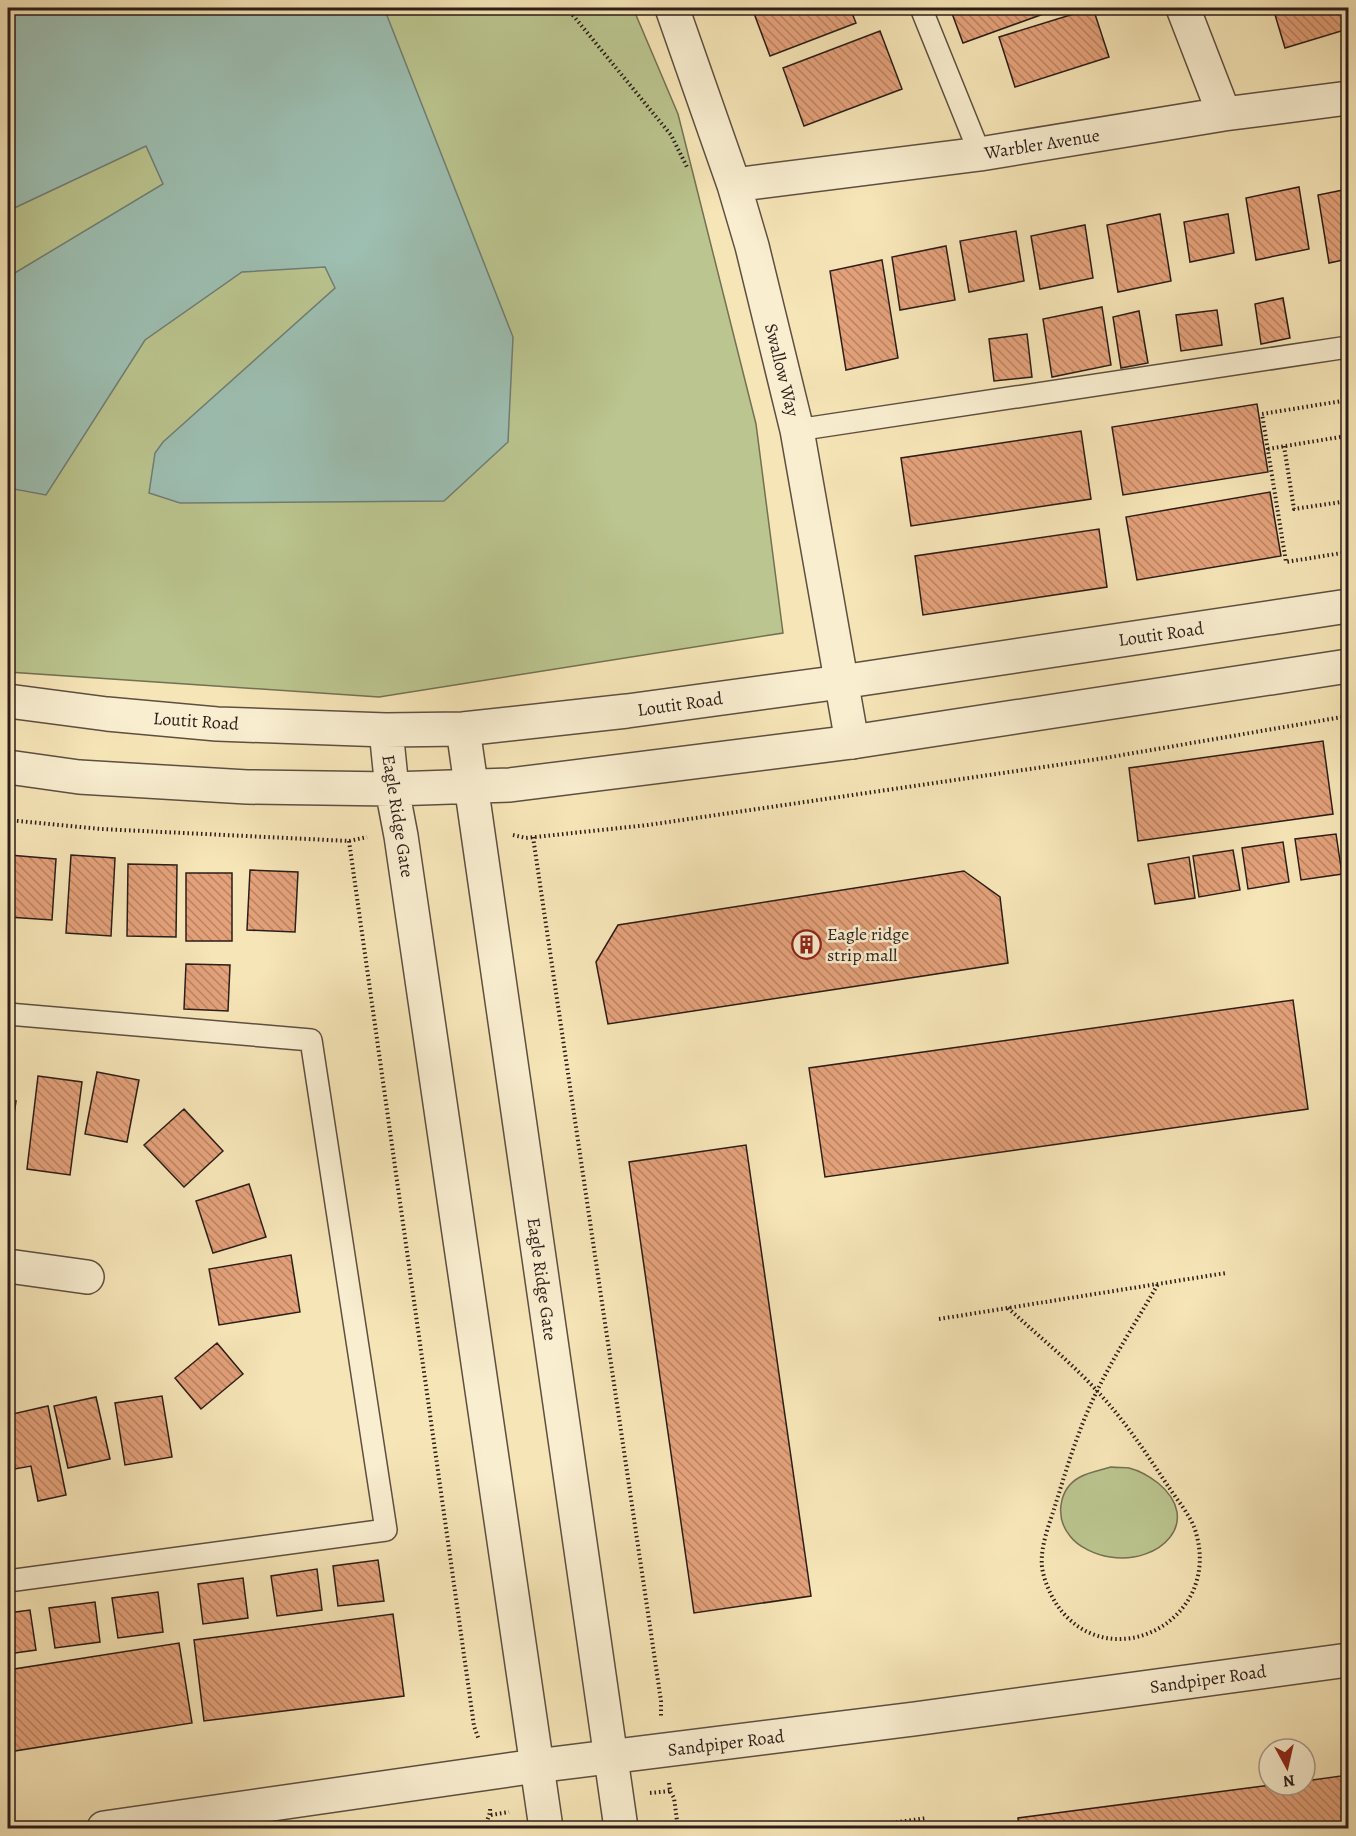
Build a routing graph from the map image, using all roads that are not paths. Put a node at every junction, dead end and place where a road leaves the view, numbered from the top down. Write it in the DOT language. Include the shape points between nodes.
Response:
graph roads {
  1 [pos="672,8"];
  2 [pos="921,8"];
  3 [pos="1183,8"];
  4 [pos="1348,98"];
  5 [pos="1224,114"];
  6 [pos="980,154"];
  7 [pos="734,185"];
  8 [pos="1348,346"];
  9 [pos="797,430"];
  10 [pos="1348,606"];
  11 [pos="1348,666"];
  12 [pos="841,682"];
  13 [pos="8,701"];
  14 [pos="463,729"];
  15 [pos="386,730"];
  16 [pos="852,742"];
  17 [pos="8,767"];
  18 [pos="472,787"];
  19 [pos="392,789"];
  20 [pos="8,1014"];
  21 [pos="8,1266"];
  22 [pos="87,1277"];
  23 [pos="8,1581"];
  24 [pos="1348,1660"];
  25 [pos="611,1757"];
  26 [pos="536,1766"];
  27 [pos="104,1828"];
  28 [pos="546,1828"];
  29 [pos="621,1828"];
  1 -- 7 [label="street, Swallow Way"];
  2 -- 6 [label="lane"];
  3 -- 5 [label="street"];
  4 -- 5 [label="street, Warbler Avenue"];
  5 -- 6 [label="street, Warbler Avenue"];
  6 -- 7 [label="street, Warbler Avenue"];
  7 -- 9 [label="street, Swallow Way"];
  8 -- 9 [label="lane"];
  9 -- 12 [label="street, Swallow Way"];
  10 -- 12 [label="street, Loutit Road"];
  11 -- 16 [label="street"];
  12 -- 14 [label="street, Loutit Road"];
  12 -- 16 [label="street, Swallow Way"];
  13 -- 15 [label="street, Loutit Road" via="217,724"];
  14 -- 15 [label="street, Loutit Road"];
  14 -- 18 [label="street, Eagle Ridge Gate"];
  15 -- 19 [label="street, Eagle Ridge Gate"];
  16 -- 18 [label="street"];
  17 -- 19 [label="street" via="171,784"];
  18 -- 19 [label="street"];
  18 -- 25 [label="street, Eagle Ridge Gate"];
  19 -- 26 [label="street, Eagle Ridge Gate"];
  20 -- 23 [label="lane" via="310,1040 386,1530"];
  21 -- 22 [label="street"];
  24 -- 25 [label="street, Sandpiper Road"];
  25 -- 26 [label="street, Sandpiper Road"];
  25 -- 29 [label="street, Eagle Ridge Gate"];
  26 -- 27 [label="street, Sandpiper Road"];
  26 -- 28 [label="street, Eagle Ridge Gate"];
}
